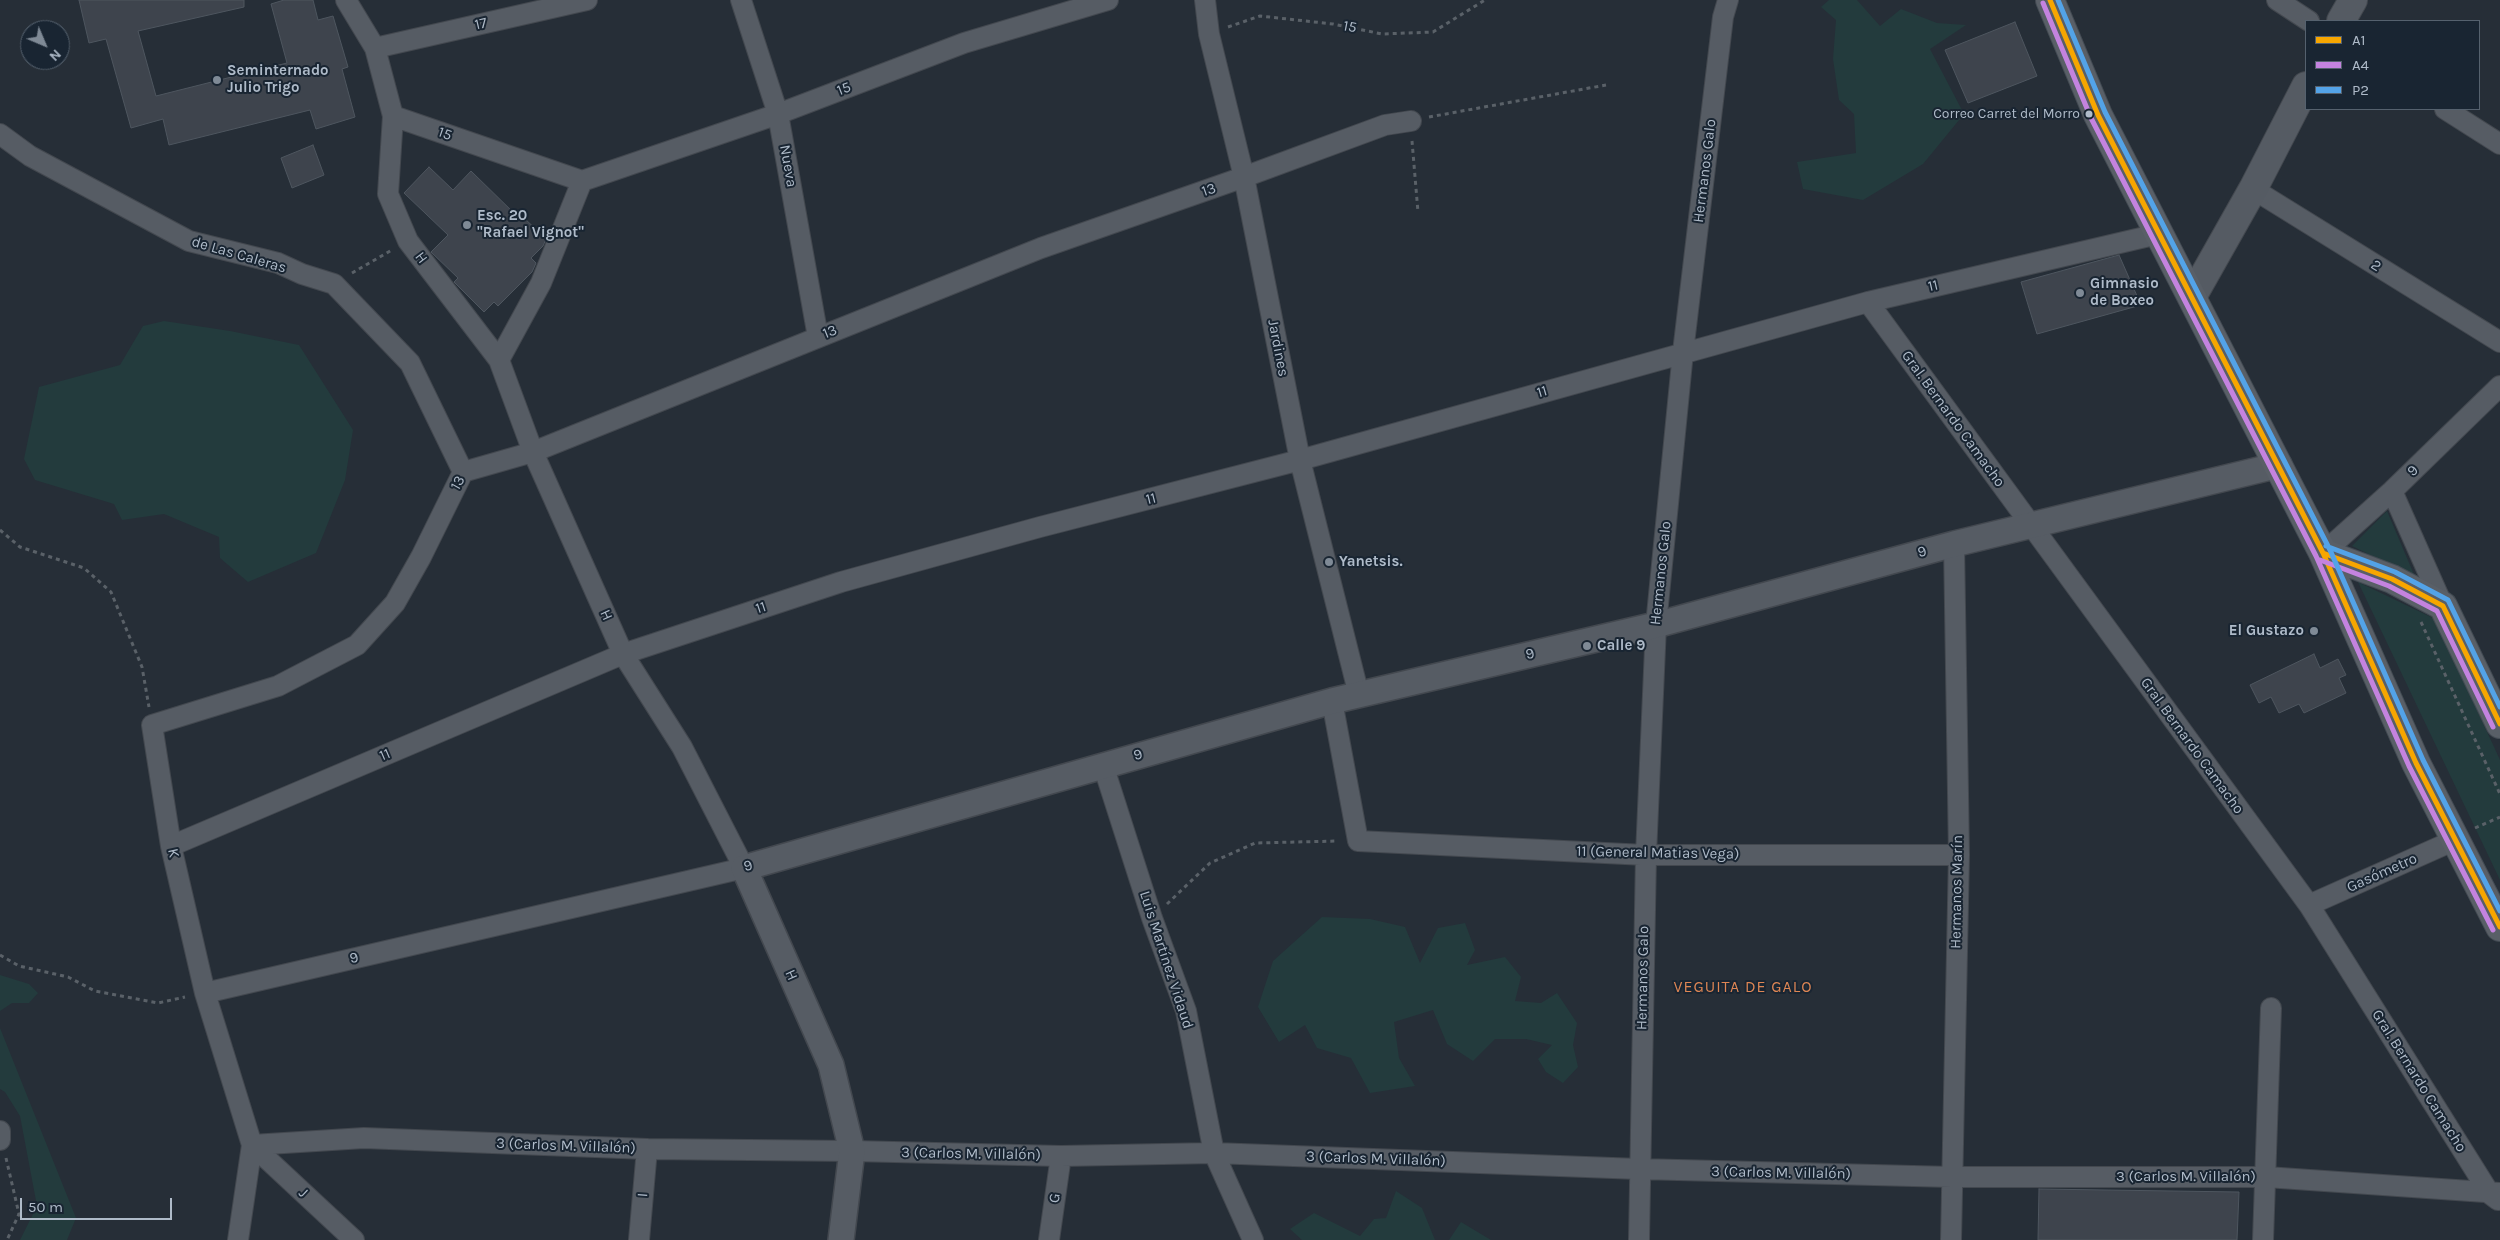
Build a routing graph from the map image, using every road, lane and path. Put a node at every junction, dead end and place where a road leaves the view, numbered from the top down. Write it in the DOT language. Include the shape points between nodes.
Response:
graph roads {
  1 [pos="346,0"];
  2 [pos="588,0"];
  3 [pos="741,0"];
  4 [pos="1108,0"];
  5 [pos="1204,0"];
  6 [pos="1485,0"];
  7 [pos="1728,0"];
  8 [pos="2050,0"];
  9 [pos="2277,0"];
  10 [pos="2353,0"];
  11 [pos="2307,20"];
  12 [pos="2342,20"];
  13 [pos="1209,34"];
  14 [pos="375,48"];
  15 [pos="1606,85"];
  16 [pos="2305,88"];
  17 [pos="2447,110"];
  18 [pos="778,114"];
  19 [pos="393,116"];
  20 [pos="1411,121"];
  21 [pos="0,134"];
  22 [pos="2500,144"];
  23 [pos="1244,177"];
  24 [pos="582,181"];
  25 [pos="2252,189"];
  26 [pos="1418,212"];
  27 [pos="2158,234"];
  28 [pos="408,241"];
  29 [pos="334,284"];
  30 [pos="2192,297"];
  31 [pos="1868,302"];
  32 [pos="818,337"];
  33 [pos="2500,342"];
  34 [pos="1683,352"];
  35 [pos="499,360"];
  36 [pos="2500,386"];
  37 [pos="533,452"];
  38 [pos="1300,460"];
  39 [pos="2278,465"];
  40 [pos="463,472"];
  41 [pos="2392,491"];
  42 [pos="2031,525"];
  43 [pos="0,530"];
  44 [pos="1954,544"];
  45 [pos="2323,553"];
  46 [pos="2443,606"];
  47 [pos="2418,617"];
  48 [pos="1656,625"];
  49 [pos="623,654"];
  50 [pos="1359,695"];
  51 [pos="1332,701"];
  52 [pos="2500,724"];
  53 [pos="152,725"];
  54 [pos="1103,765"];
  55 [pos="2500,794"];
  56 [pos="2500,817"];
  57 [pos="2465,834"];
  58 [pos="1358,840"];
  59 [pos="171,846"];
  60 [pos="1646,855"];
  61 [pos="1959,855"];
  62 [pos="744,868"];
  63 [pos="2309,905"];
  64 [pos="1152,918"];
  65 [pos="2500,927"];
  66 [pos="0,956"];
  67 [pos="205,993"];
  68 [pos="2271,1008"];
  69 [pos="1,1137"];
  70 [pos="252,1145"];
  71 [pos="647,1149"];
  72 [pos="852,1151"];
  73 [pos="1214,1153"];
  74 [pos="1061,1156"];
  75 [pos="1639,1169"];
  76 [pos="1952,1177"];
  77 [pos="2266,1177"];
  78 [pos="2497,1196"];
  79 [pos="7,1240"];
  80 [pos="238,1240"];
  81 [pos="354,1240"];
  82 [pos="639,1240"];
  83 [pos="840,1240"];
  84 [pos="1050,1240"];
  85 [pos="1253,1240"];
  86 [pos="1639,1240"];
  87 [pos="1951,1240"];
  88 [pos="2263,1240"];
  1 -- 14 [label="street, H"];
  2 -- 14 [label="street, 17"];
  3 -- 18 [label="street, Nueva"];
  4 -- 18 [label="street, 15" via="964,43"];
  5 -- 13 [label="street, Jardines"];
  6 -- 13 [label="path, 15" via="1433,32 1382,34 1333,24 1260,16"];
  7 -- 34 [label="street, Hermanos Galo" via="1723,17"];
  8 -- 27 [label="main road" via="2098,114"];
  9 -- 11 [label="street"];
  10 -- 12 [label="main road"];
  13 -- 23 [label="street, Jardines"];
  14 -- 19 [label="street, H"];
  15 -- 20 [label="path"];
  16 -- 25 [label="main road"];
  17 -- 22 [label="street"];
  18 -- 24 [label="street, 15"];
  18 -- 32 [label="street, Nueva"];
  19 -- 24 [label="street, 15"];
  19 -- 28 [label="street, H" via="388,194"];
  20 -- 23 [label="street, 13" via="1385,125"];
  20 -- 26 [label="path"];
  21 -- 29 [label="street, de Las Caleras" via="30,156 189,242 278,263"];
  23 -- 32 [label="street, 13" via="1041,248"];
  23 -- 38 [label="street, Jardines"];
  24 -- 35 [label="street" via="540,283"];
  25 -- 30 [label="main road"];
  25 -- 33 [label="street, 2"];
  27 -- 30 [label="main road"];
  27 -- 31 [label="street, 11"];
  28 -- 29 [label="path"];
  28 -- 35 [label="street, H"];
  29 -- 40 [label="street, de Las Caleras" via="410,363"];
  30 -- 39 [label="main road"];
  31 -- 34 [label="street, 11"];
  31 -- 42 [label="street, Gral. Bernardo Camacho"];
  32 -- 37 [label="street, 13"];
  34 -- 38 [label="street, 11"];
  34 -- 48 [label="street, Hermanos Galo"];
  35 -- 37 [label="street, H"];
  36 -- 41 [label="street, 9"];
  37 -- 40 [label="street, 13"];
  37 -- 49 [label="street, H"];
  38 -- 49 [label="street, 11" via="841,582"];
  38 -- 50 [label="street, Jardines"];
  39 -- 42 [label="street, 9"];
  39 -- 45 [label="main road"];
  40 -- 53 [label="street, 13" via="395,603 357,645 278,686"];
  41 -- 45 [label="street, 9"];
  41 -- 46 [label="street"];
  42 -- 44 [label="street, 9"];
  42 -- 63 [label="street, Gral. Bernardo Camacho"];
  43 -- 53 [label="path" via="20,547 84,568 111,592 142,666"];
  44 -- 48 [label="street, 9"];
  44 -- 61 [label="street, Hermanos Marín"];
  45 -- 46 [label="main road" via="2392,579"];
  45 -- 57 [label="main road" via="2416,764"];
  46 -- 52 [label="main road"];
  47 -- 55 [label="path"];
  48 -- 50 [label="street, 9"];
  48 -- 60 [label="street, Hermanos Galo"];
  49 -- 59 [label="street, 11"];
  49 -- 62 [label="street, H" via="682,748"];
  50 -- 51 [label="street, 9"];
  51 -- 54 [label="street, 9"];
  51 -- 58 [label="street"];
  53 -- 59 [label="street, K"];
  54 -- 62 [label="street, 9"];
  54 -- 64 [label="street, Luis Martínez Vidaud"];
  56 -- 57 [label="path"];
  57 -- 63 [label="street, Gasómetro"];
  57 -- 65 [label="main road"];
  58 -- 60 [label="street, 11 (General Matias Vega)"];
  58 -- 64 [label="path" via="1255,843 1210,863"];
  59 -- 67 [label="street, K"];
  60 -- 61 [label="street, 11 (General Matias Vega)"];
  60 -- 75 [label="street, Hermanos Galo"];
  61 -- 76 [label="street, Hermanos Marín"];
  62 -- 67 [label="street, 9"];
  62 -- 72 [label="street, H" via="831,1065"];
  63 -- 78 [label="street, Gral. Bernardo Camacho"];
  64 -- 73 [label="street, Luis Martínez Vidaud" via="1186,1011"];
  66 -- 67 [label="path" via="19,966 68,977 95,991 158,1003"];
  67 -- 70 [label="street, K"];
  68 -- 77 [label="street"];
  69 -- 79 [label="path" via="19,1214"];
  70 -- 71 [label="street, 3 (Carlos M. Villalón)" via="364,1138"];
  70 -- 80 [label="street, K"];
  70 -- 81 [label="street, J"];
  71 -- 72 [label="street, 3 (Carlos M. Villalón)"];
  71 -- 82 [label="street, I"];
  72 -- 74 [label="street, 3 (Carlos M. Villalón)"];
  72 -- 83 [label="street, H"];
  73 -- 74 [label="street, 3 (Carlos M. Villalón)"];
  73 -- 75 [label="street, 3 (Carlos M. Villalón)"];
  73 -- 85 [label="street, Luis Martínez Vidaud"];
  74 -- 84 [label="street, G"];
  75 -- 76 [label="street, 3 (Carlos M. Villalón)"];
  75 -- 86 [label="street, Hermanos Galo"];
  76 -- 77 [label="street, 3 (Carlos M. Villalón)"];
  76 -- 87 [label="street, Hermanos Marín"];
  77 -- 78 [label="street, 3 (Carlos M. Villalón)"];
  77 -- 88 [label="street"];
}
